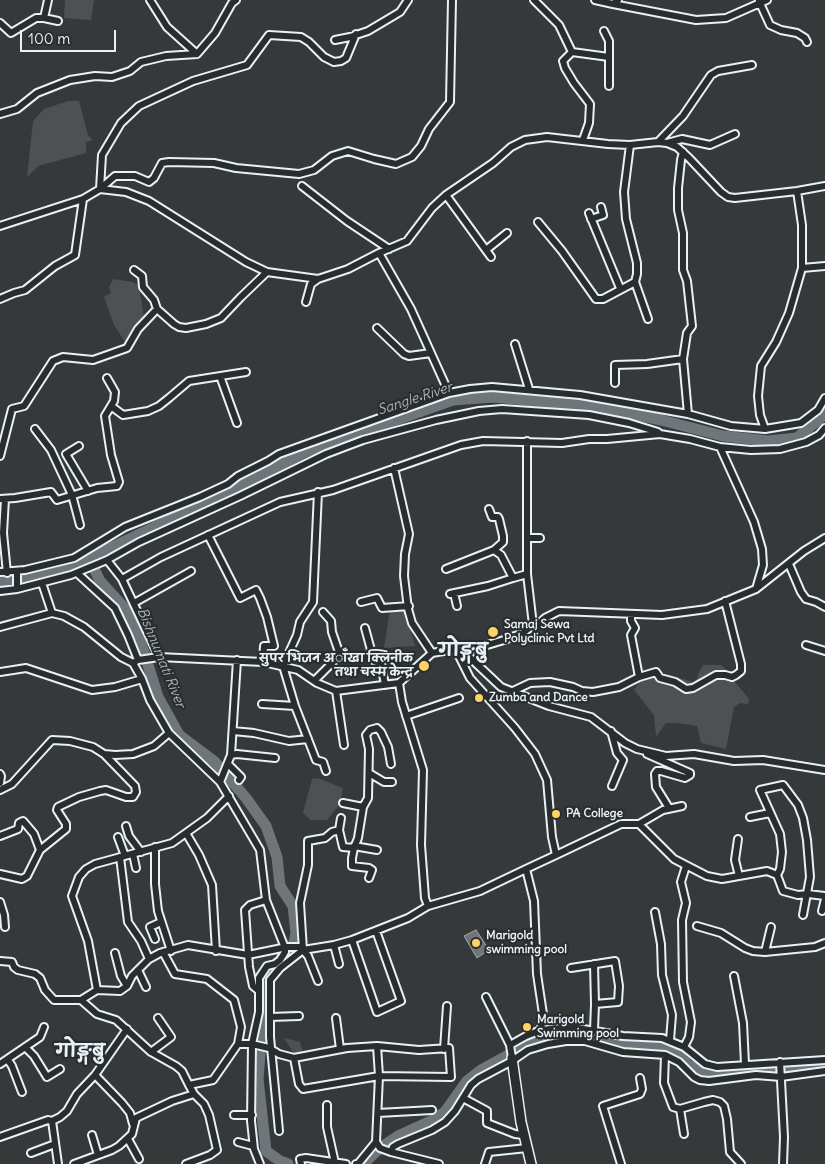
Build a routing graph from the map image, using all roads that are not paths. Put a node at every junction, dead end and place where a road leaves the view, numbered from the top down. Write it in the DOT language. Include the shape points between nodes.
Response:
graph roads {
  1 [pos="48,0"];
  2 [pos="150,0"];
  3 [pos="236,0"];
  4 [pos="408,0"];
  5 [pos="452,0"];
  6 [pos="534,0"];
  7 [pos="595,0"];
  8 [pos="762,1"];
  9 [pos="616,2"];
  10 [pos="44,18"];
  11 [pos="58,21"];
  12 [pos="0,24"];
  13 [pos="604,32"];
  14 [pos="356,34"];
  15 [pos="335,40"];
  16 [pos="807,42"];
  17 [pos="572,52"];
  18 [pos="197,54"];
  19 [pos="609,57"];
  20 [pos="752,65"];
  21 [pos="609,86"];
  22 [pos="0,114"];
  23 [pos="735,134"];
  24 [pos="583,140"];
  25 [pos="658,142"];
  26 [pos="668,143"];
  27 [pos="630,145"];
  28 [pos="683,152"];
  29 [pos="302,186"];
  30 [pos="825,186"];
  31 [pos="100,189"];
  32 [pos="797,191"];
  33 [pos="446,195"];
  34 [pos="83,199"];
  35 [pos="601,207"];
  36 [pos="538,222"];
  37 [pos="0,226"];
  38 [pos="507,233"];
  39 [pos="389,249"];
  40 [pos="486,250"];
  41 [pos="379,253"];
  42 [pos="491,257"];
  43 [pos="825,266"];
  44 [pos="802,268"];
  45 [pos="134,270"];
  46 [pos="267,272"];
  47 [pos="318,279"];
  48 [pos="635,282"];
  49 [pos="620,288"];
  50 [pos="0,299"];
  51 [pos="306,302"];
  52 [pos="156,309"];
  53 [pos="648,319"];
  54 [pos="376,328"];
  55 [pos="515,344"];
  56 [pos="431,353"];
  57 [pos="683,359"];
  58 [pos="246,372"];
  59 [pos="220,376"];
  60 [pos="107,378"];
  61 [pos="615,383"];
  62 [pos="529,389"];
  63 [pos="449,393"];
  64 [pos="825,398"];
  65 [pos="111,406"];
  66 [pos="688,414"];
  67 [pos="237,423"];
  68 [pos="765,428"];
  69 [pos="825,428"];
  70 [pos="35,429"];
  71 [pos="660,434"];
  72 [pos="527,441"];
  73 [pos="79,446"];
  74 [pos="720,447"];
  75 [pos="0,456"];
  76 [pos="394,468"];
  77 [pos="88,491"];
  78 [pos="318,492"];
  79 [pos="72,495"];
  80 [pos="2,499"];
  81 [pos="489,509"];
  82 [pos="80,525"];
  83 [pos="208,534"];
  84 [pos="527,538"];
  85 [pos="540,538"];
  86 [pos="825,538"];
  87 [pos="494,550"];
  88 [pos="104,561"];
  89 [pos="789,564"];
  90 [pos="446,569"];
  91 [pos="191,571"];
  92 [pos="3,572"];
  93 [pos="79,572"];
  94 [pos="17,573"];
  95 [pos="527,574"];
  96 [pos="516,577"];
  97 [pos="122,579"];
  98 [pos="42,583"];
  99 [pos="17,587"];
  100 [pos="756,589"];
  101 [pos="0,591"];
  102 [pos="725,601"];
  103 [pos="361,602"];
  104 [pos="134,603"];
  105 [pos="409,606"];
  106 [pos="457,606"];
  107 [pos="825,607"];
  108 [pos="323,612"];
  109 [pos="52,613"];
  110 [pos="631,614"];
  111 [pos="533,625"];
  112 [pos="0,628"];
  113 [pos="365,628"];
  114 [pos="806,644"];
  115 [pos="825,651"];
  116 [pos="460,652"];
  117 [pos="432,653"];
  118 [pos="157,658"];
  119 [pos="237,660"];
  120 [pos="136,662"];
  121 [pos="263,662"];
  122 [pos="283,666"];
  123 [pos="0,672"];
  124 [pos="639,677"];
  125 [pos="142,679"];
  126 [pos="314,682"];
  127 [pos="399,683"];
  128 [pos="385,685"];
  129 [pos="336,691"];
  130 [pos="512,691"];
  131 [pos="458,698"];
  132 [pos="262,704"];
  133 [pos="295,706"];
  134 [pos="406,716"];
  135 [pos="233,731"];
  136 [pos="610,731"];
  137 [pos="169,733"];
  138 [pos="308,739"];
  139 [pos="344,744"];
  140 [pos="637,749"];
  141 [pos="104,754"];
  142 [pos="231,755"];
  143 [pos="276,758"];
  144 [pos="391,764"];
  145 [pos="228,765"];
  146 [pos="825,770"];
  147 [pos="326,771"];
  148 [pos="369,773"];
  149 [pos="0,774"];
  150 [pos="221,779"];
  151 [pos="239,780"];
  152 [pos="392,782"];
  153 [pos="0,783"];
  154 [pos="612,786"];
  155 [pos="0,790"];
  156 [pos="229,796"];
  157 [pos="343,803"];
  158 [pos="682,806"];
  159 [pos="363,807"];
  160 [pos="669,808"];
  161 [pos="770,812"];
  162 [pos="341,818"];
  163 [pos="750,818"];
  164 [pos="639,824"];
  165 [pos="126,826"];
  166 [pos="339,830"];
  167 [pos="186,833"];
  168 [pos="0,836"];
  169 [pos="118,836"];
  170 [pos="738,839"];
  171 [pos="155,847"];
  172 [pos="354,847"];
  173 [pos="40,850"];
  174 [pos="377,850"];
  175 [pos="141,852"];
  176 [pos="133,854"];
  177 [pos="556,855"];
  178 [pos="123,856"];
  179 [pos="686,866"];
  180 [pos="136,868"];
  181 [pos="526,869"];
  182 [pos="0,874"];
  183 [pos="776,875"];
  184 [pos="739,876"];
  185 [pos="370,878"];
  186 [pos="808,894"];
  187 [pos="825,897"];
  188 [pos="266,900"];
  189 [pos="0,902"];
  190 [pos="428,906"];
  191 [pos="822,911"];
  192 [pos="655,912"];
  193 [pos="803,915"];
  194 [pos="161,922"];
  195 [pos="697,926"];
  196 [pos="4,927"];
  197 [pos="771,927"];
  198 [pos="376,930"];
  199 [pos="155,939"];
  200 [pos="352,940"];
  201 [pos="825,943"];
  202 [pos="334,944"];
  203 [pos="286,947"];
  204 [pos="301,949"];
  205 [pos="171,951"];
  206 [pos="216,951"];
  207 [pos="163,952"];
  208 [pos="765,952"];
  209 [pos="115,954"];
  210 [pos="248,955"];
  211 [pos="149,959"];
  212 [pos="0,961"];
  213 [pos="339,964"];
  214 [pos="594,964"];
  215 [pos="571,968"];
  216 [pos="138,970"];
  217 [pos="734,976"];
  218 [pos="318,981"];
  219 [pos="126,986"];
  220 [pos="146,987"];
  221 [pos="97,990"];
  222 [pos="258,991"];
  223 [pos="486,997"];
  224 [pos="81,1000"];
  225 [pos="595,1004"];
  226 [pos="447,1006"];
  227 [pos="299,1016"];
  228 [pos="270,1017"];
  229 [pos="158,1018"];
  230 [pos="336,1018"];
  231 [pos="44,1027"];
  232 [pos="127,1029"];
  233 [pos="541,1030"];
  234 [pos="594,1030"];
  235 [pos="670,1040"];
  236 [pos="238,1044"];
  237 [pos="254,1045"];
  238 [pos="377,1046"];
  239 [pos="510,1046"];
  240 [pos="24,1047"];
  241 [pos="684,1047"];
  242 [pos="270,1049"];
  243 [pos="340,1049"];
  244 [pos="444,1049"];
  245 [pos="151,1052"];
  246 [pos="665,1055"];
  247 [pos="294,1058"];
  248 [pos="512,1059"];
  249 [pos="8,1060"];
  250 [pos="825,1060"];
  251 [pos="0,1064"];
  252 [pos="745,1064"];
  253 [pos="780,1064"];
  254 [pos="60,1069"];
  255 [pos="825,1071"];
  256 [pos="95,1075"];
  257 [pos="379,1076"];
  258 [pos="781,1076"];
  259 [pos="640,1078"];
  260 [pos="189,1085"];
  261 [pos="22,1092"];
  262 [pos="194,1094"];
  263 [pos="463,1098"];
  264 [pos="327,1105"];
  265 [pos="680,1109"];
  266 [pos="432,1110"];
  267 [pos="378,1113"];
  268 [pos="234,1115"];
  269 [pos="252,1115"];
  270 [pos="52,1121"];
  271 [pos="133,1125"];
  272 [pos="278,1130"];
  273 [pos="684,1134"];
  274 [pos="92,1135"];
  275 [pos="523,1135"];
  276 [pos="0,1137"];
  277 [pos="128,1139"];
  278 [pos="238,1142"];
  279 [pos="376,1142"];
  280 [pos="55,1144"];
  281 [pos="253,1146"];
  282 [pos="527,1148"];
  283 [pos="31,1152"];
  284 [pos="391,1152"];
  285 [pos="98,1155"];
  286 [pos="139,1159"];
  287 [pos="334,1163"];
  288 [pos="58,1164"];
  289 [pos="74,1164"];
  290 [pos="186,1164"];
  291 [pos="260,1164"];
  292 [pos="301,1164"];
  293 [pos="346,1164"];
  294 [pos="356,1164"];
  295 [pos="439,1164"];
  296 [pos="485,1164"];
  297 [pos="531,1164"];
  298 [pos="621,1164"];
  299 [pos="741,1164"];
  300 [pos="783,1164"];
  1 -- 10 [label="street"];
  2 -- 18 [label="street" via="167,27"];
  3 -- 18 [label="street" via="216,33"];
  4 -- 14 [label="street" via="400,12 368,31"];
  5 -- 31 [label="street" via="450,102 412,157 396,164 348,151 332,156 314,170 299,174 214,163 169,162 162,163 149,182 135,176 115,176"];
  6 -- 17 [label="street" via="560,25"];
  7 -- 9 [label="street"];
  8 -- 9 [label="street" via="726,18 696,20"];
  8 -- 16 [label="street" via="770,25 797,33"];
  10 -- 11 [label="street"];
  10 -- 12 [label="street" via="36,18 11,33"];
  13 -- 19 [label="street" via="609,40"];
  14 -- 15 [label="street"];
  14 -- 31 [label="street" via="346,58 334,62 300,37 269,35 247,65 193,81 139,106 121,123 102,155"];
  17 -- 19 [label="street"];
  17 -- 24 [label="street" via="563,61 564,68 590,104"];
  18 -- 22 [label="street" via="141,62 130,71 112,78 95,76 70,80 37,93 16,109"];
  19 -- 21 [label="street"];
  20 -- 25 [label="street" via="711,75 683,116"];
  23 -- 26 [label="street" via="710,146 682,139"];
  24 -- 27 [label="street"];
  24 -- 33 [label="street" via="547,137 525,140"];
  25 -- 26 [label="street"];
  25 -- 27 [label="street"];
  26 -- 28 [label="street"];
  27 -- 48 [label="street" via="624,192 626,219 637,262"];
  28 -- 32 [label="street" via="728,197"];
  28 -- 57 [label="street" via="678,210 683,233 682,270 687,281 692,326 687,333"];
  29 -- 39 [label="street"];
  30 -- 32 [label="street"];
  31 -- 34 [label="street"];
  31 -- 46 [label="street" via="126,192 149,201"];
  32 -- 44 [label="street" via="802,225"];
  33 -- 39 [label="street" via="407,241"];
  33 -- 40 [label="street"];
  34 -- 37 [label="street"];
  34 -- 50 [label="street" via="75,255 25,290"];
  35 -- 49 [label="street" via="603,215 590,216"];
  36 -- 49 [label="street" via="596,298 603,299"];
  38 -- 40 [label="street"];
  39 -- 41 [label="street"];
  40 -- 42 [label="street"];
  41 -- 47 [label="street" via="348,269"];
  41 -- 56 [label="street" via="411,309"];
  43 -- 44 [label="street"];
  44 -- 68 [label="street" via="789,312 761,366 758,396"];
  45 -- 52 [label="street" via="142,276 143,287 154,300"];
  46 -- 47 [label="street"];
  46 -- 52 [label="street" via="221,318 206,324 179,327"];
  47 -- 51 [label="street" via="311,284"];
  48 -- 49 [label="street"];
  48 -- 53 [label="street"];
  52 -- 75 [label="street" via="138,329 127,348 93,360 63,357 53,361 24,406 12,409"];
  54 -- 56 [label="street" via="409,356"];
  55 -- 62 [label="street"];
  56 -- 63 [label="street"];
  57 -- 61 [label="street" via="615,365"];
  57 -- 66 [label="street"];
  58 -- 59 [label="street"];
  59 -- 65 [label="street" via="189,381 148,411 123,416"];
  59 -- 67 [label="street"];
  60 -- 65 [label="street" via="114,392"];
  62 -- 63 [label="street" via="492,387"];
  62 -- 66 [label="street"];
  63 -- 94 [label="street" via="279,454 228,484 125,527 74,558"];
  64 -- 68 [label="street" via="818,410 801,424"];
  65 -- 77 [label="street" via="105,416 119,482 116,486"];
  66 -- 68 [label="street" via="731,426"];
  69 -- 74 [label="street" via="794,447 751,450"];
  70 -- 79 [label="street" via="51,450"];
  71 -- 72 [label="street" via="562,443"];
  71 -- 74 [label="street"];
  71 -- 88 [label="street" via="590,415 479,410 363,440 326,454"];
  72 -- 76 [label="street" via="483,441 460,445"];
  72 -- 84 [label="street"];
  73 -- 77 [label="street" via="66,454"];
  74 -- 100 [label="street" via="754,522 762,549 763,565"];
  76 -- 78 [label="street" via="333,490"];
  76 -- 105 [label="street" via="409,534 404,576"];
  77 -- 79 [label="street"];
  78 -- 83 [label="street" via="280,502"];
  78 -- 122 [label="street" via="313,602 300,622"];
  79 -- 80 [label="street" via="57,500 50,492"];
  79 -- 82 [label="street"];
  80 -- 92 [label="street"];
  81 -- 87 [label="street" via="492,517 500,519 503,536 503,542"];
  83 -- 97 [label="street"];
  83 -- 121 [label="street" via="240,598 256,590 260,598 274,646 264,646"];
  84 -- 85 [label="street"];
  84 -- 95 [label="street"];
  86 -- 89 [label="street"];
  87 -- 90 [label="street"];
  87 -- 96 [label="street" via="513,578"];
  88 -- 93 [label="street"];
  88 -- 97 [label="street"];
  89 -- 100 [label="street"];
  89 -- 107 [label="street" via="806,599"];
  91 -- 104 [label="street"];
  92 -- 94 [label="street"];
  93 -- 98 [label="street"];
  93 -- 120 [label="street" via="114,608 128,635"];
  94 -- 99 [label="street"];
  95 -- 96 [label="street"];
  95 -- 111 [label="street"];
  96 -- 106 [label="street" via="452,594"];
  97 -- 104 [label="street"];
  98 -- 99 [label="street"];
  98 -- 109 [label="street"];
  99 -- 101 [label="street"];
  100 -- 102 [label="street"];
  102 -- 110 [label="street" via="707,609 662,615"];
  102 -- 124 [label="street" via="741,671 732,677 716,675 686,689 660,678 656,672"];
  103 -- 105 [label="street" via="377,598 382,608"];
  104 -- 118 [label="street"];
  105 -- 117 [label="street" via="412,622"];
  108 -- 126 [label="street" via="331,621 340,655"];
  109 -- 112 [label="street"];
  109 -- 120 [label="street" via="84,627 121,657"];
  110 -- 111 [label="street" via="559,611"];
  110 -- 124 [label="street" via="636,628 631,635"];
  111 -- 116 [label="street" via="522,634"];
  113 -- 128 [label="street" via="374,661 381,663"];
  114 -- 115 [label="street"];
  116 -- 117 [label="street"];
  116 -- 130 [label="street" via="501,687"];
  116 -- 177 [label="street" via="470,678 515,728 542,768 547,780"];
  117 -- 127 [label="street"];
  118 -- 119 [label="street"];
  118 -- 120 [label="street"];
  119 -- 121 [label="street"];
  119 -- 135 [label="street"];
  120 -- 125 [label="street"];
  121 -- 122 [label="street"];
  122 -- 126 [label="street" via="298,670"];
  122 -- 133 [label="street"];
  123 -- 125 [label="street" via="26,668 92,690"];
  124 -- 130 [label="street" via="619,687 593,692 550,682 530,684"];
  125 -- 137 [label="street"];
  126 -- 129 [label="street"];
  127 -- 128 [label="street"];
  127 -- 134 [label="street"];
  128 -- 129 [label="street"];
  129 -- 139 [label="street"];
  130 -- 136 [label="street" via="549,706 591,717"];
  131 -- 134 [label="street"];
  132 -- 133 [label="street"];
  133 -- 138 [label="street"];
  134 -- 190 [label="street" via="423,770 422,859"];
  135 -- 138 [label="street" via="289,741"];
  135 -- 142 [label="street"];
  136 -- 140 [label="street"];
  136 -- 154 [label="street" via="617,753 623,760"];
  137 -- 141 [label="street" via="154,746 133,754"];
  137 -- 150 [label="street"];
  138 -- 147 [label="street" via="316,760 323,762"];
  140 -- 146 [label="street" via="666,756 694,754 734,760 763,760"];
  140 -- 160 [label="street" via="690,773 685,778 661,771 655,774 656,786"];
  141 -- 155 [label="street" via="70,741 52,740 12,784"];
  141 -- 173 [label="street" via="136,786 136,792 126,798 106,790 100,791 58,807 66,828"];
  142 -- 143 [label="street"];
  142 -- 145 [label="street"];
  144 -- 148 [label="street" via="381,732 377,728 370,730 366,735"];
  145 -- 150 [label="street"];
  145 -- 151 [label="street" via="241,777"];
  148 -- 152 [label="street" via="384,782"];
  148 -- 159 [label="street" via="368,798"];
  149 -- 153 [label="street"];
  150 -- 156 [label="street"];
  156 -- 167 [label="street" via="208,818"];
  156 -- 188 [label="street" via="260,850"];
  157 -- 159 [label="street"];
  158 -- 160 [label="street"];
  159 -- 172 [label="street"];
  160 -- 164 [label="street"];
  161 -- 163 [label="street"];
  161 -- 183 [label="street" via="780,834 782,852"];
  161 -- 186 [label="street" via="760,790 783,785 803,818 810,877"];
  162 -- 166 [label="street"];
  164 -- 177 [label="street" via="621,824"];
  164 -- 179 [label="street" via="674,859"];
  165 -- 175 [label="street"];
  166 -- 172 [label="street" via="343,847"];
  166 -- 204 [label="street" via="326,838 308,841 308,865 300,903"];
  167 -- 171 [label="street" via="172,844"];
  167 -- 206 [label="street" via="212,885"];
  168 -- 173 [label="street" via="18,829 18,823 23,821 34,834"];
  169 -- 178 [label="street"];
  170 -- 184 [label="street" via="734,860"];
  171 -- 175 [label="street"];
  171 -- 194 [label="street" via="155,884"];
  172 -- 174 [label="street"];
  172 -- 185 [label="street" via="352,866 369,868 372,870"];
  173 -- 182 [label="street" via="27,876 22,879"];
  175 -- 176 [label="street"];
  176 -- 178 [label="street"];
  176 -- 180 [label="street"];
  177 -- 181 [label="street"];
  178 -- 211 [label="street" via="128,922"];
  178 -- 221 [label="street" via="86,869 73,890 72,896 88,941"];
  179 -- 184 [label="street" via="722,879"];
  179 -- 241 [label="street" via="681,882 686,903 682,920 683,982 691,1022"];
  181 -- 190 [label="street" via="480,891"];
  181 -- 233 [label="street" via="534,901"];
  183 -- 184 [label="street" via="767,871"];
  183 -- 186 [label="street" via="783,891"];
  186 -- 187 [label="street"];
  186 -- 193 [label="street"];
  187 -- 191 [label="street"];
  188 -- 203 [label="street"];
  188 -- 210 [label="street" via="245,910"];
  189 -- 196 [label="street"];
  190 -- 198 [label="street" via="408,918"];
  192 -- 235 [label="street" via="662,976 672,1015"];
  194 -- 199 [label="street" via="150,927"];
  194 -- 205 [label="street"];
  195 -- 208 [label="street" via="721,933 745,948"];
  197 -- 208 [label="street"];
  198 -- 200 [label="street"];
  198 -- 200 [label="street" via="401,1001 377,1012"];
  200 -- 202 [label="street"];
  201 -- 208 [label="street"];
  202 -- 204 [label="street"];
  202 -- 213 [label="street"];
  203 -- 204 [label="street"];
  203 -- 210 [label="street"];
  203 -- 222 [label="street" via="280,960 263,971"];
  204 -- 218 [label="street" via="308,956"];
  204 -- 228 [label="street" via="270,980"];
  205 -- 206 [label="street" via="188,945"];
  205 -- 207 [label="street"];
  206 -- 210 [label="street"];
  207 -- 211 [label="street"];
  207 -- 236 [label="street" via="175,974 207,979 234,1000 241,1027"];
  209 -- 219 [label="street"];
  210 -- 222 [label="street" via="253,986"];
  211 -- 216 [label="street"];
  212 -- 224 [label="street" via="12,962 18,970 35,974 54,1000"];
  214 -- 215 [label="street"];
  214 -- 225 [label="street"];
  214 -- 225 [label="street" via="615,961 619,986 618,1002"];
  216 -- 219 [label="street"];
  216 -- 220 [label="street"];
  217 -- 252 [label="street" via="743,1023"];
  219 -- 221 [label="street" via="120,991"];
  221 -- 224 [label="street"];
  222 -- 237 [label="street" via="259,1012"];
  223 -- 239 [label="street"];
  224 -- 232 [label="street" via="97,1014 116,1020"];
  225 -- 234 [label="street"];
  226 -- 244 [label="street"];
  227 -- 228 [label="street"];
  228 -- 242 [label="street"];
  229 -- 245 [label="street" via="171,1037"];
  230 -- 243 [label="street"];
  231 -- 240 [label="street" via="40,1037"];
  232 -- 245 [label="street"];
  232 -- 256 [label="street"];
  233 -- 234 [label="street" via="572,1027"];
  233 -- 239 [label="street"];
  234 -- 235 [label="street"];
  235 -- 241 [label="street"];
  236 -- 237 [label="street"];
  236 -- 260 [label="street" via="213,1080"];
  237 -- 242 [label="street"];
  237 -- 269 [label="street"];
  238 -- 243 [label="street"];
  238 -- 244 [label="street"];
  238 -- 257 [label="street"];
  239 -- 248 [label="street"];
  240 -- 249 [label="street"];
  240 -- 254 [label="street" via="47,1077"];
  241 -- 252 [label="street" via="705,1064 717,1067"];
  242 -- 247 [label="street"];
  242 -- 272 [label="street"];
  243 -- 247 [label="street"];
  244 -- 257 [label="street" via="449,1048 452,1077"];
  245 -- 260 [label="street" via="182,1071"];
  246 -- 248 [label="street" via="623,1052 585,1041 566,1041 537,1046"];
  246 -- 258 [label="street" via="700,1080"];
  246 -- 265 [label="street" via="664,1083 674,1108"];
  247 -- 257 [label="street" via="303,1089"];
  248 -- 263 [label="street" via="478,1079"];
  248 -- 275 [label="street"];
  249 -- 251 [label="street"];
  249 -- 261 [label="street"];
  250 -- 253 [label="street"];
  252 -- 253 [label="street"];
  253 -- 258 [label="street"];
  255 -- 258 [label="street"];
  256 -- 270 [label="street" via="77,1094 67,1111"];
  256 -- 271 [label="street" via="130,1113"];
  257 -- 267 [label="street"];
  258 -- 300 [label="street"];
  259 -- 298 [label="street" via="640,1094 603,1106"];
  260 -- 262 [label="street"];
  262 -- 271 [label="street" via="136,1118"];
  262 -- 290 [label="street" via="204,1104 209,1116 217,1150"];
  263 -- 275 [label="street" via="487,1111 487,1123"];
  263 -- 284 [label="street" via="445,1122 398,1144"];
  264 -- 287 [label="street" via="327,1127"];
  265 -- 273 [label="street"];
  265 -- 299 [label="street" via="713,1100 720,1102 727,1119 730,1152"];
  266 -- 267 [label="street"];
  267 -- 279 [label="street"];
  268 -- 269 [label="street"];
  269 -- 281 [label="street"];
  270 -- 276 [label="street"];
  270 -- 280 [label="street"];
  271 -- 277 [label="street"];
  274 -- 285 [label="street"];
  275 -- 282 [label="street"];
  277 -- 285 [label="street"];
  277 -- 286 [label="street"];
  278 -- 281 [label="street"];
  279 -- 284 [label="street" via="380,1148"];
  279 -- 294 [label="street"];
  280 -- 283 [label="street"];
  280 -- 288 [label="street"];
  281 -- 291 [label="street"];
  282 -- 296 [label="street" via="489,1152"];
  282 -- 297 [label="street"];
  284 -- 295 [label="street"];
  285 -- 289 [label="street"];
  287 -- 292 [label="street" via="306,1158 300,1159"];
  287 -- 293 [label="street"];
}
